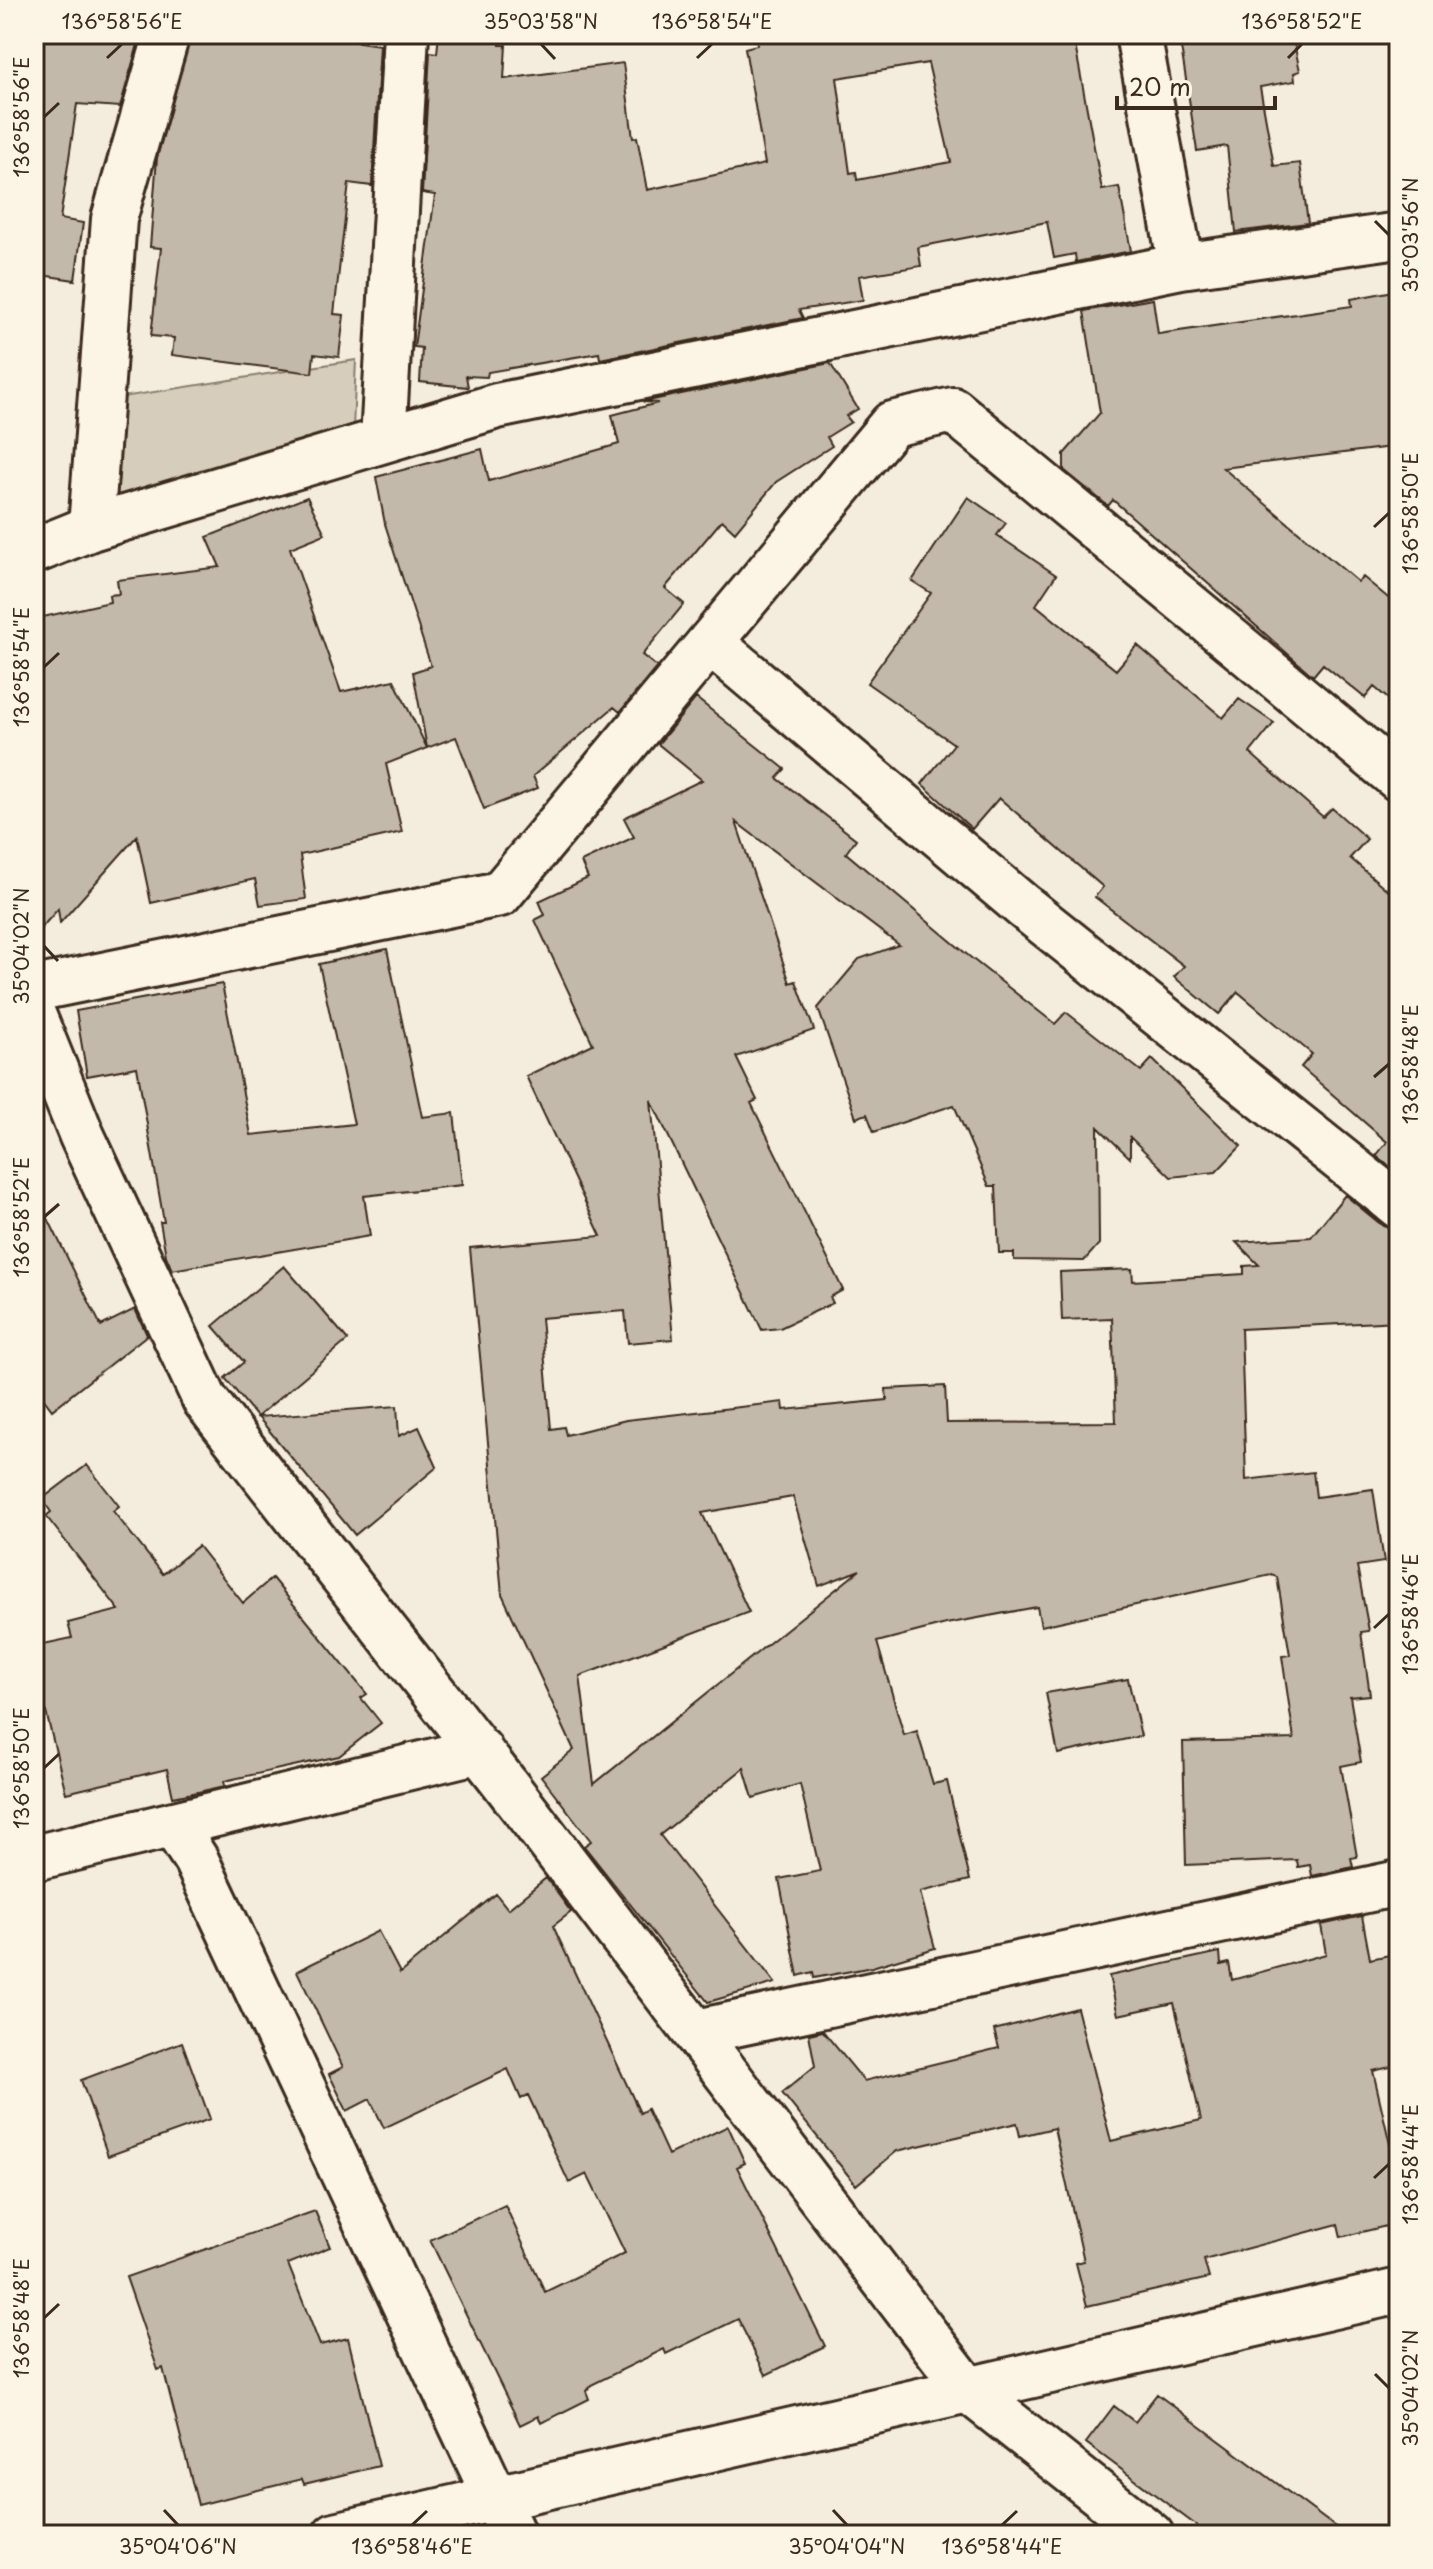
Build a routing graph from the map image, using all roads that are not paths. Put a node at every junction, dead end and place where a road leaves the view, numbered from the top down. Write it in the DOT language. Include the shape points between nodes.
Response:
graph roads {
  1 [pos="167,34"];
  2 [pos="406,34"];
  3 [pos="1138,34"];
  4 [pos="1399,235"];
  5 [pos="1181,266"];
  6 [pos="383,440"];
  7 [pos="91,528"];
  8 [pos="34,551"];
  9 [pos="710,642"];
  10 [pos="1399,779"];
  11 [pos="34,989"];
  12 [pos="34,1017"];
  13 [pos="1399,1206"];
  14 [pos="480,1750"];
  15 [pos="173,1824"];
  16 [pos="34,1858"];
  17 [pos="1399,1883"];
  18 [pos="697,2032"];
  19 [pos="1399,2291"];
  20 [pos="968,2390"];
  21 [pos="504,2517"];
  22 [pos="335,2535"];
  23 [pos="1151,2535"];
  1 -- 7 [label="street" via="114,219"];
  2 -- 6 [label="street"];
  3 -- 5 [label="street"];
  4 -- 5 [label="street"];
  5 -- 6 [label="street" via="497,406"];
  6 -- 7 [label="street"];
  7 -- 8 [label="street"];
  9 -- 10 [label="street" via="892,424 953,410"];
  9 -- 11 [label="street" via="500,894"];
  9 -- 13 [label="street" via="1023,906"];
  12 -- 14 [label="street" via="82,1136 205,1400"];
  14 -- 15 [label="street"];
  14 -- 18 [label="street"];
  15 -- 16 [label="street"];
  15 -- 21 [label="street" via="202,1875"];
  17 -- 18 [label="street"];
  18 -- 20 [label="street"];
  19 -- 20 [label="street"];
  20 -- 21 [label="street"];
  20 -- 23 [label="street"];
  21 -- 22 [label="street"];
}
